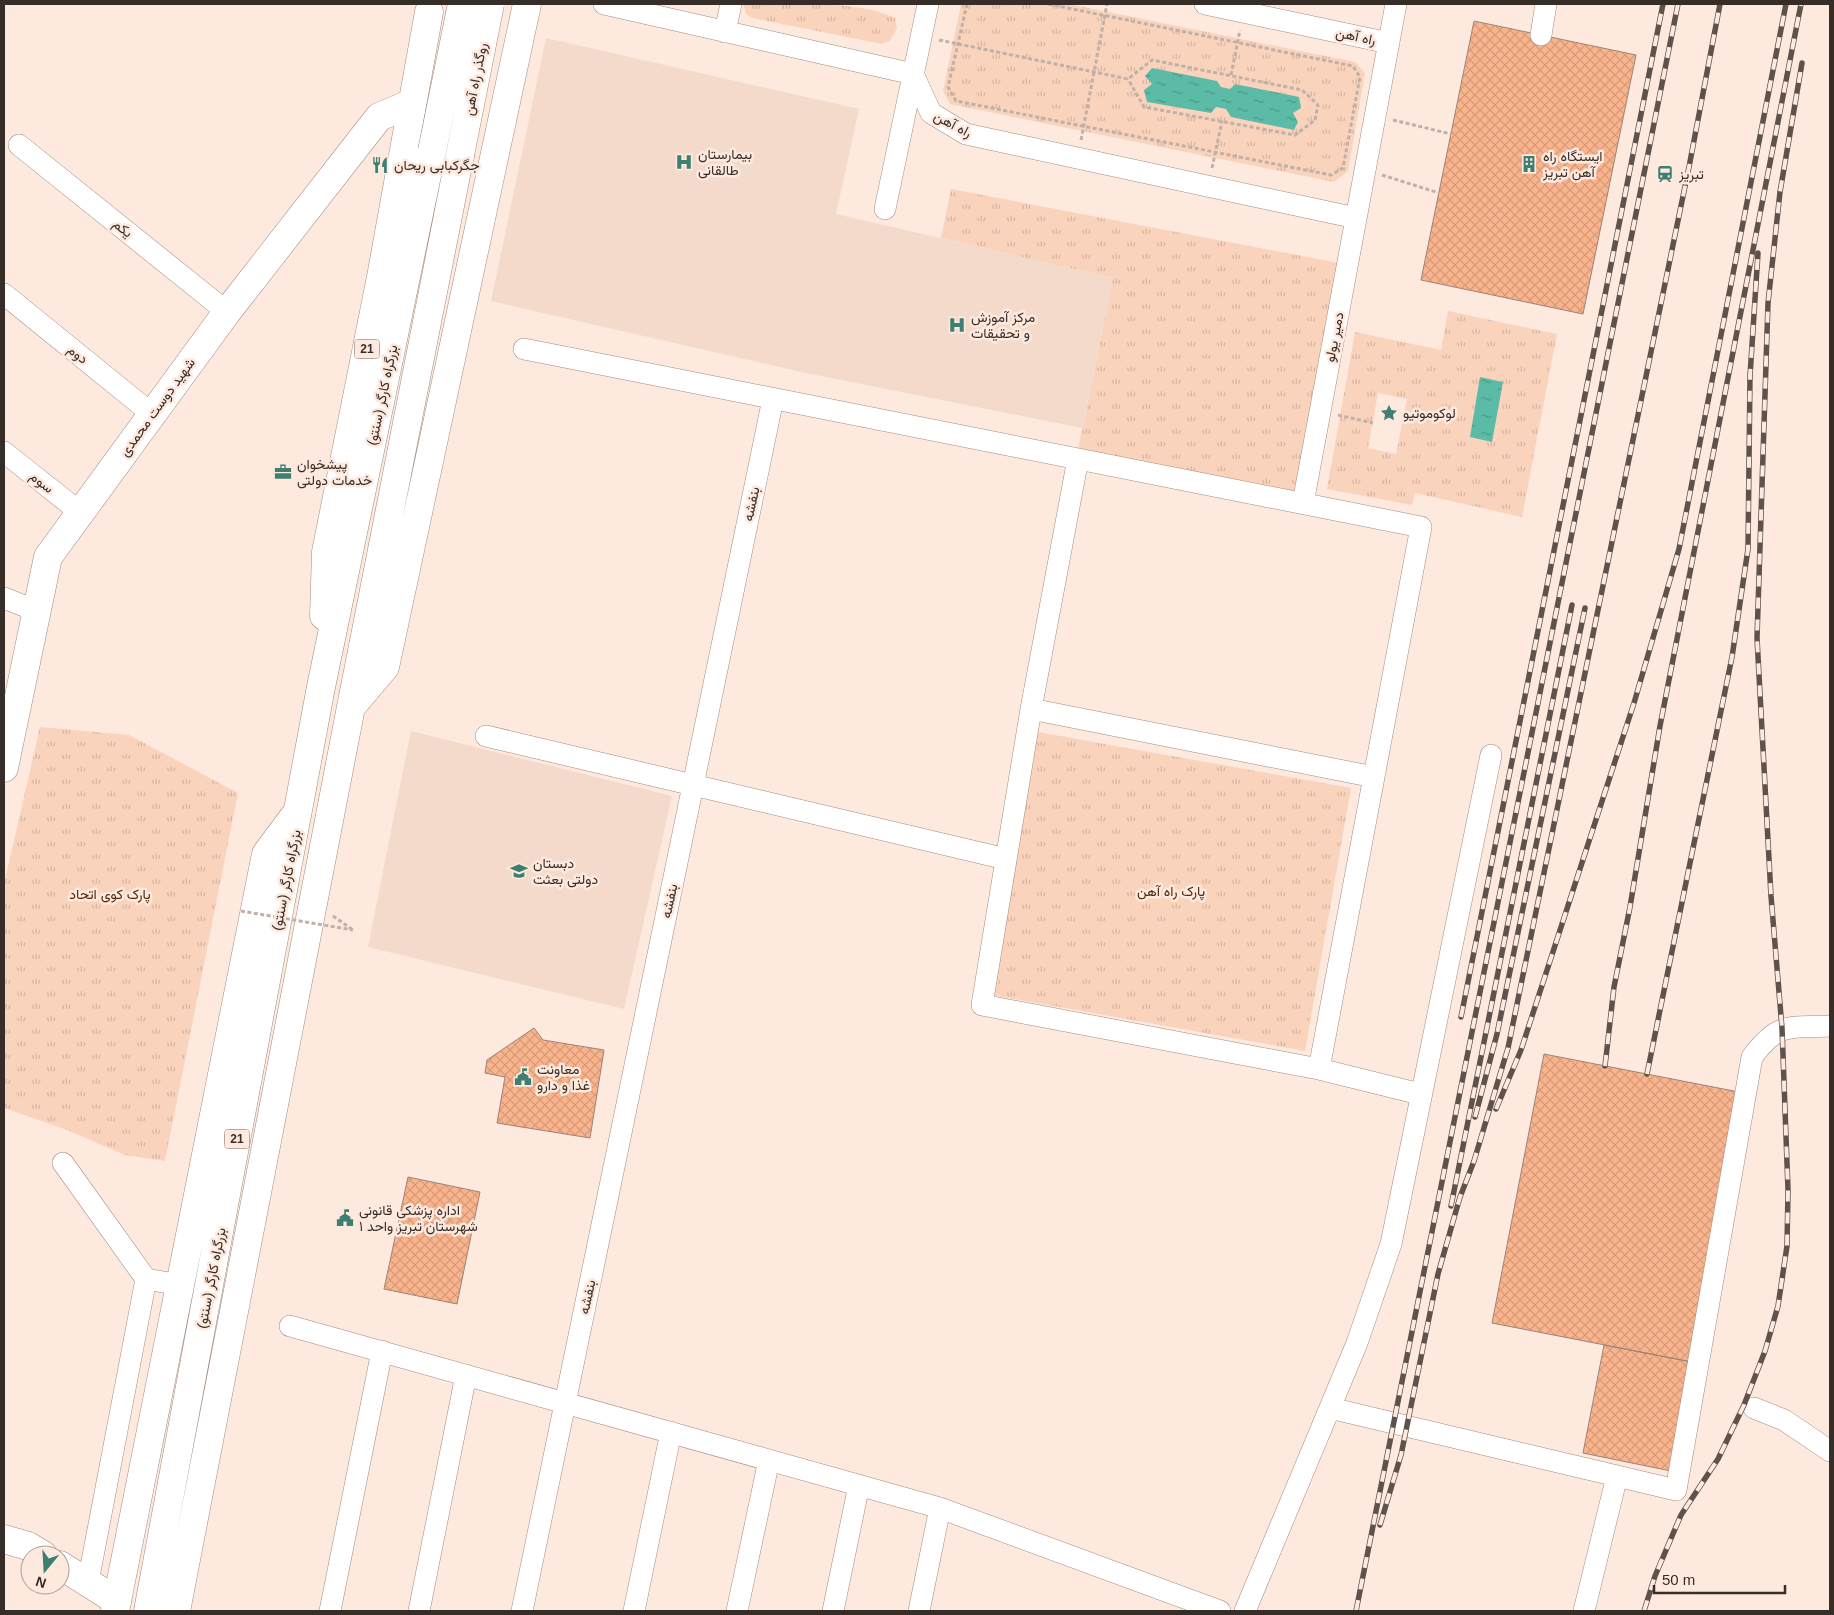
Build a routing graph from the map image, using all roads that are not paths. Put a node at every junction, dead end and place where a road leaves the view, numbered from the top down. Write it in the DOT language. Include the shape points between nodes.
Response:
graph roads {
  1 [pos="462,4"];
  2 [pos="490,4"];
  3 [pos="526,4"];
  4 [pos="604,4"];
  5 [pos="731,4"];
  6 [pos="928,4"];
  7 [pos="1205,4"];
  8 [pos="1396,4"];
  9 [pos="1546,4"];
  10 [pos="423,8"];
  11 [pos="725,32"];
  12 [pos="1541,35"];
  13 [pos="1389,43"];
  14 [pos="913,74"];
  15 [pos="412,103"];
  16 [pos="19,145"];
  17 [pos="498,145"];
  18 [pos="432,151"];
  19 [pos="885,209"];
  20 [pos="1356,218"];
  21 [pos="4,294"];
  22 [pos="227,312"];
  23 [pos="524,349"];
  24 [pos="773,398"];
  25 [pos="152,414"];
  26 [pos="4,452"];
  27 [pos="1078,459"];
  28 [pos="1303,503"];
  29 [pos="80,513"];
  30 [pos="4,598"];
  31 [pos="37,611"];
  32 [pos="321,687"];
  33 [pos="351,707"];
  34 [pos="1031,709"];
  35 [pos="486,736"];
  36 [pos="1491,755"];
  37 [pos="4,768"];
  38 [pos="1374,778"];
  39 [pos="693,785"];
  40 [pos="299,810"];
  41 [pos="1006,859"];
  42 [pos="1830,1026"];
  43 [pos="1320,1069"];
  44 [pos="1420,1094"];
  45 [pos="63,1163"];
  46 [pos="146,1279"];
  47 [pos="180,1285"];
  48 [pos="290,1326"];
  49 [pos="382,1351"];
  50 [pos="466,1375"];
  51 [pos="565,1402"];
  52 [pos="1330,1408"];
  53 [pos="1754,1408"];
  54 [pos="671,1432"];
  55 [pos="1830,1451"];
  56 [pos="769,1460"];
  57 [pos="1617,1476"];
  58 [pos="859,1485"];
  59 [pos="940,1508"];
  60 [pos="4,1539"];
  61 [pos="25,1545"];
  62 [pos="70,1571"];
  63 [pos="88,1582"];
  64 [pos="116,1606"];
  65 [pos="148,1611"];
  66 [pos="176,1611"];
  67 [pos="330,1611"];
  68 [pos="420,1611"];
  69 [pos="522,1611"];
  70 [pos="634,1611"];
  71 [pos="737,1611"];
  72 [pos="833,1611"];
  73 [pos="919,1611"];
  74 [pos="1220,1611"];
  75 [pos="1246,1611"];
  76 [pos="1584,1611"];
  1 -- 18 [label="main road, روگذر راه آهن / 21, bridge"];
  2 -- 33 [label="main road, روگذر راه آهن / 21, bridge"];
  3 -- 10 [label="main road, 21" via="505,16 480,23 454,22"];
  3 -- 17 [label="main road"];
  4 -- 11 [label="street"];
  5 -- 11 [label="street"];
  6 -- 14 [label="street"];
  7 -- 13 [label="street, راه آهن"];
  8 -- 13 [label="street, دمیر یولو"];
  9 -- 12 [label="street"];
  10 -- 15 [label="main road, 21"];
  11 -- 14 [label="street"];
  13 -- 20 [label="street, دمیر یولو"];
  14 -- 19 [label="street"];
  14 -- 20 [label="street, راه آهن" via="930,113 966,134"];
  15 -- 17 [label="main road, شهید دوست محمدی" via="428,98 456,101 479,109 490,119"];
  15 -- 22 [label="main road, شهید دوست محمدی" via="379,117"];
  15 -- 32 [label="main road, 21" via="326,552"];
  16 -- 22 [label="street, یکم"];
  17 -- 33 [label="main road" via="385,667"];
  18 -- 32 [label="main road, بزرگراه کارگر (سنتو) / 21"];
  20 -- 28 [label="street, دمیر یولو"];
  21 -- 25 [label="street, دوم"];
  22 -- 25 [label="main road, شهید دوست محمدی"];
  23 -- 24 [label="street"];
  24 -- 27 [label="street"];
  24 -- 39 [label="street, بنفشه"];
  25 -- 29 [label="main road, شهید دوست محمدی"];
  26 -- 29 [label="street, سوم"];
  27 -- 28 [label="street"];
  27 -- 34 [label="street"];
  28 -- 38 [label="street" via="1420,527"];
  29 -- 31 [label="main road, شهید دوست محمدی" via="48,557"];
  30 -- 31 [label="street"];
  31 -- 37 [label="main road, شهید دوست محمدی"];
  32 -- 40 [label="main road, بزرگراه کارگر (سنتو) / 21"];
  33 -- 66 [label="main road, 21"];
  34 -- 38 [label="street"];
  34 -- 41 [label="street"];
  35 -- 39 [label="street"];
  36 -- 44 [label="street"];
  38 -- 43 [label="street"];
  39 -- 41 [label="street"];
  39 -- 51 [label="street, بنفشه"];
  40 -- 47 [label="main road" via="266,854"];
  40 -- 65 [label="main road, بزرگراه کارگر (سنتو) / 21"];
  41 -- 43 [label="street" via="982,1005"];
  42 -- 57 [label="street" via="1782,1028 1766,1038 1752,1057 1676,1490"];
  43 -- 44 [label="street"];
  44 -- 52 [label="street" via="1391,1244 1357,1343"];
  45 -- 46 [label="street"];
  46 -- 47 [label="street"];
  46 -- 63 [label="street"];
  47 -- 64 [label="main road"];
  48 -- 49 [label="street"];
  49 -- 50 [label="street"];
  49 -- 67 [label="street"];
  50 -- 51 [label="street"];
  50 -- 68 [label="street"];
  51 -- 54 [label="street"];
  51 -- 69 [label="street, بنفشه"];
  52 -- 57 [label="street"];
  52 -- 75 [label="street"];
  53 -- 55 [label="street" via="1784,1420"];
  54 -- 56 [label="street"];
  54 -- 70 [label="street"];
  56 -- 58 [label="street"];
  56 -- 71 [label="street"];
  57 -- 76 [label="street"];
  58 -- 59 [label="street"];
  58 -- 72 [label="street"];
  59 -- 73 [label="street"];
  59 -- 74 [label="street"];
  60 -- 61 [label="main road"];
  62 -- 63 [label="main road"];
  63 -- 64 [label="main road"];
}
